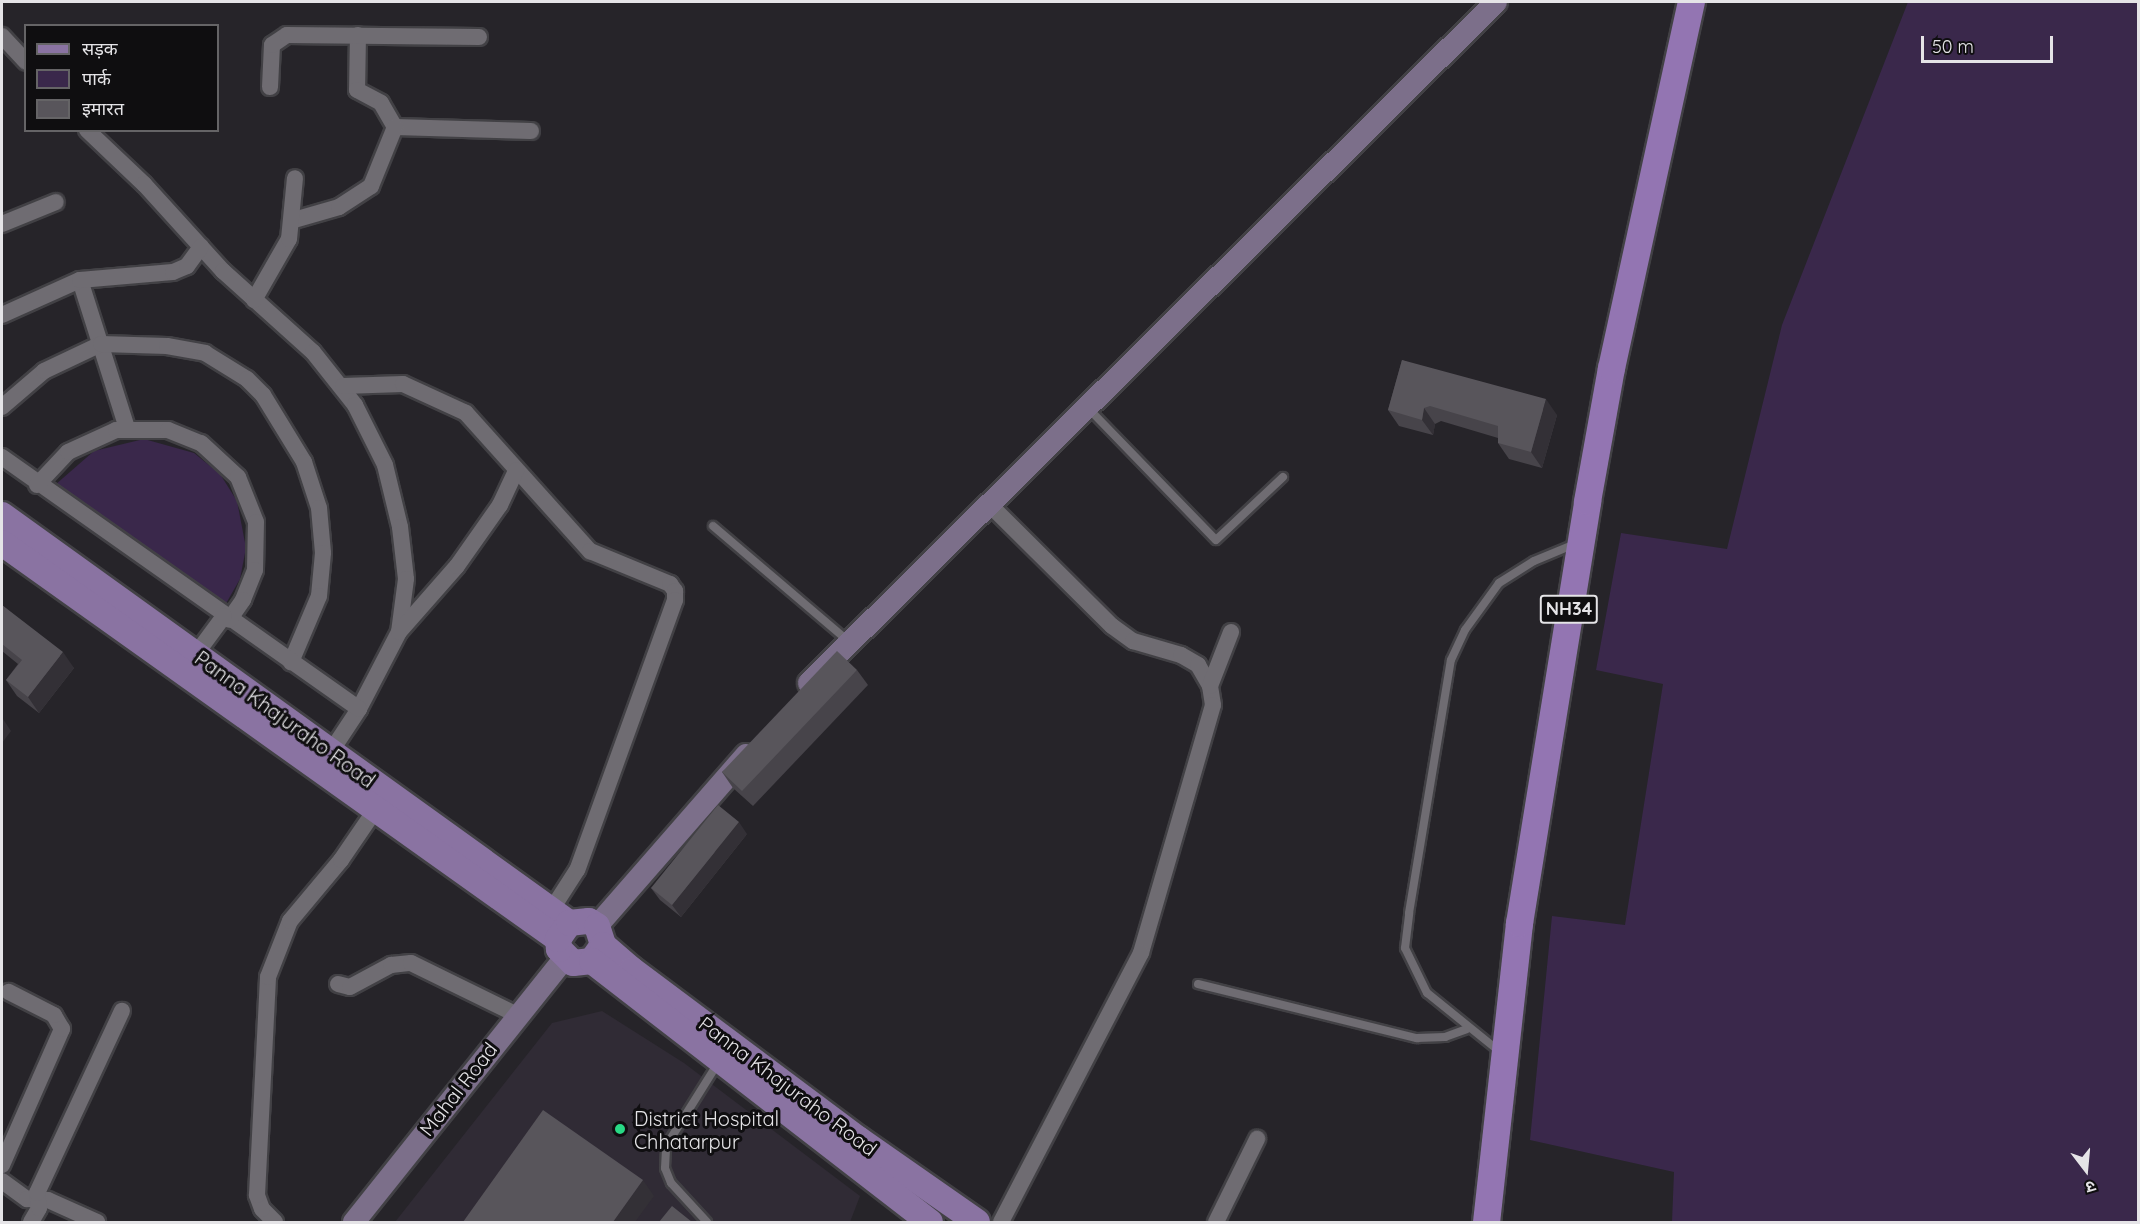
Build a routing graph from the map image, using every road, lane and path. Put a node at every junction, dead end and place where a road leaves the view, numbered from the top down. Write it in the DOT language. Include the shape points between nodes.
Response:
graph roads {
  1 [pos="1496,2"];
  2 [pos="1691,2"];
  3 [pos="358,35"];
  4 [pos="2,36"];
  5 [pos="479,37"];
  6 [pos="14,56"];
  7 [pos="270,87"];
  8 [pos="394,127"];
  9 [pos="531,131"];
  10 [pos="89,132"];
  11 [pos="295,178"];
  12 [pos="56,202"];
  13 [pos="294,220"];
  14 [pos="2,224"];
  15 [pos="201,247"];
  16 [pos="80,280"];
  17 [pos="254,300"];
  18 [pos="2,315"];
  19 [pos="101,344"];
  20 [pos="343,386"];
  21 [pos="2,407"];
  22 [pos="1087,407"];
  23 [pos="127,428"];
  24 [pos="2,457"];
  25 [pos="516,470"];
  26 [pos="1283,477"];
  27 [pos="37,485"];
  28 [pos="989,504"];
  29 [pos="2,515"];
  30 [pos="713,526"];
  31 [pos="1581,542"];
  32 [pos="2,543"];
  33 [pos="226,618"];
  34 [pos="399,632"];
  35 [pos="1231,632"];
  36 [pos="848,641"];
  37 [pos="196,654"];
  38 [pos="291,662"];
  39 [pos="1210,686"];
  40 [pos="794,700"];
  41 [pos="359,709"];
  42 [pos="762,736"];
  43 [pos="330,753"];
  44 [pos="381,802"];
  45 [pos="561,932"];
  46 [pos="598,944"];
  47 [pos="338,984"];
  48 [pos="1198,984"];
  49 [pos="9,992"];
  50 [pos="122,1011"];
  51 [pos="517,1015"];
  52 [pos="1467,1029"];
  53 [pos="1506,1055"];
  54 [pos="718,1063"];
  55 [pos="1257,1139"];
  56 [pos="2,1165"];
  57 [pos="2,1181"];
  58 [pos="38,1201"];
  59 [pos="31,1222"];
  60 [pos="97,1222"];
  61 [pos="275,1222"];
  62 [pos="354,1222"];
  63 [pos="707,1222"];
  64 [pos="930,1222"];
  65 [pos="977,1222"];
  66 [pos="1001,1222"];
  67 [pos="1216,1222"];
  68 [pos="1486,1222"];
  1 -- 22 [label="main road"];
  2 -- 31 [label="highway, NH34" via="1611,368"];
  3 -- 5 [label="street"];
  3 -- 7 [label="street" via="277,38 272,45"];
  3 -- 8 [label="street" via="357,90 381,103"];
  4 -- 6 [label="street"];
  8 -- 9 [label="street"];
  8 -- 13 [label="street" via="370,186 339,207"];
  10 -- 15 [label="street" via="144,184"];
  11 -- 13 [label="street"];
  12 -- 14 [label="street"];
  13 -- 17 [label="street" via="281,257"];
  15 -- 16 [label="street" via="187,266 172,272"];
  15 -- 17 [label="street"];
  16 -- 18 [label="street"];
  16 -- 19 [label="street"];
  17 -- 20 [label="street" via="313,352"];
  19 -- 21 [label="street" via="44,371"];
  19 -- 23 [label="street"];
  19 -- 38 [label="street" via="167,346 221,360 263,395 304,462 319,508 323,553 319,596"];
  20 -- 25 [label="street" via="403,384 444,400 466,413 488,434"];
  20 -- 34 [label="street" via="375,444 392,488 406,579"];
  22 -- 26 [label="lane" via="1216,540"];
  22 -- 28 [label="main road"];
  23 -- 27 [label="street" via="82,442 54,464"];
  23 -- 33 [label="street" via="168,430 201,443 228,465 246,492 256,522 258,554 250,586"];
  24 -- 27 [label="street"];
  25 -- 34 [label="street" via="500,504 457,566"];
  25 -- 45 [label="street" via="590,551 670,584 675,591 675,600 576,870"];
  27 -- 33 [label="street"];
  28 -- 36 [label="main road"];
  28 -- 39 [label="street" via="1112,626 1133,641 1181,655 1198,665"];
  29 -- 37 [label="main road, Panna Khajuraho Road"];
  30 -- 36 [label="lane"];
  31 -- 52 [label="lane" via="1534,561 1499,583 1465,630 1451,660 1405,948 1427,993"];
  31 -- 53 [label="highway, NH34" via="1519,923"];
  32 -- 44 [label="main road, Panna Khajuraho Road"];
  33 -- 37 [label="street"];
  33 -- 38 [label="street"];
  34 -- 41 [label="street"];
  35 -- 39 [label="street"];
  36 -- 40 [label="main road"];
  37 -- 43 [label="main road, Panna Khajuraho Road"];
  38 -- 41 [label="street"];
  39 -- 66 [label="street" via="1213,705 1142,953"];
  41 -- 43 [label="street"];
  42 -- 46 [label="main road"];
  43 -- 44 [label="main road, Panna Khajuraho Road"];
  44 -- 45 [label="main road, Panna Khajuraho Road"];
  44 -- 61 [label="street" via="341,860 290,921 268,977 257,1195 262,1209"];
  45 -- 46 [label="main road, Panna Khajuraho Road" via="588,921"];
  45 -- 46 [label="main road, Panna Khajuraho Road" via="573,963"];
  45 -- 51 [label="main road, Mahal Road"];
  46 -- 54 [label="main road, Panna Khajuraho Road"];
  46 -- 65 [label="main road, Panna Khajuraho Road" via="858,1139"];
  47 -- 51 [label="street" via="350,987 391,965 411,963"];
  48 -- 52 [label="lane" via="1417,1038 1445,1037"];
  49 -- 56 [label="street" via="54,1015 62,1029"];
  50 -- 58 [label="street" via="37,1193"];
  51 -- 62 [label="main road, Mahal Road"];
  52 -- 53 [label="lane"];
  53 -- 68 [label="highway, NH34"];
  54 -- 63 [label="lane" via="666,1146 664,1168 671,1183"];
  54 -- 64 [label="main road, Panna Khajuraho Road"];
  55 -- 67 [label="street"];
  57 -- 58 [label="street"];
  58 -- 59 [label="street"];
  58 -- 60 [label="street" via="48,1200"];
}
